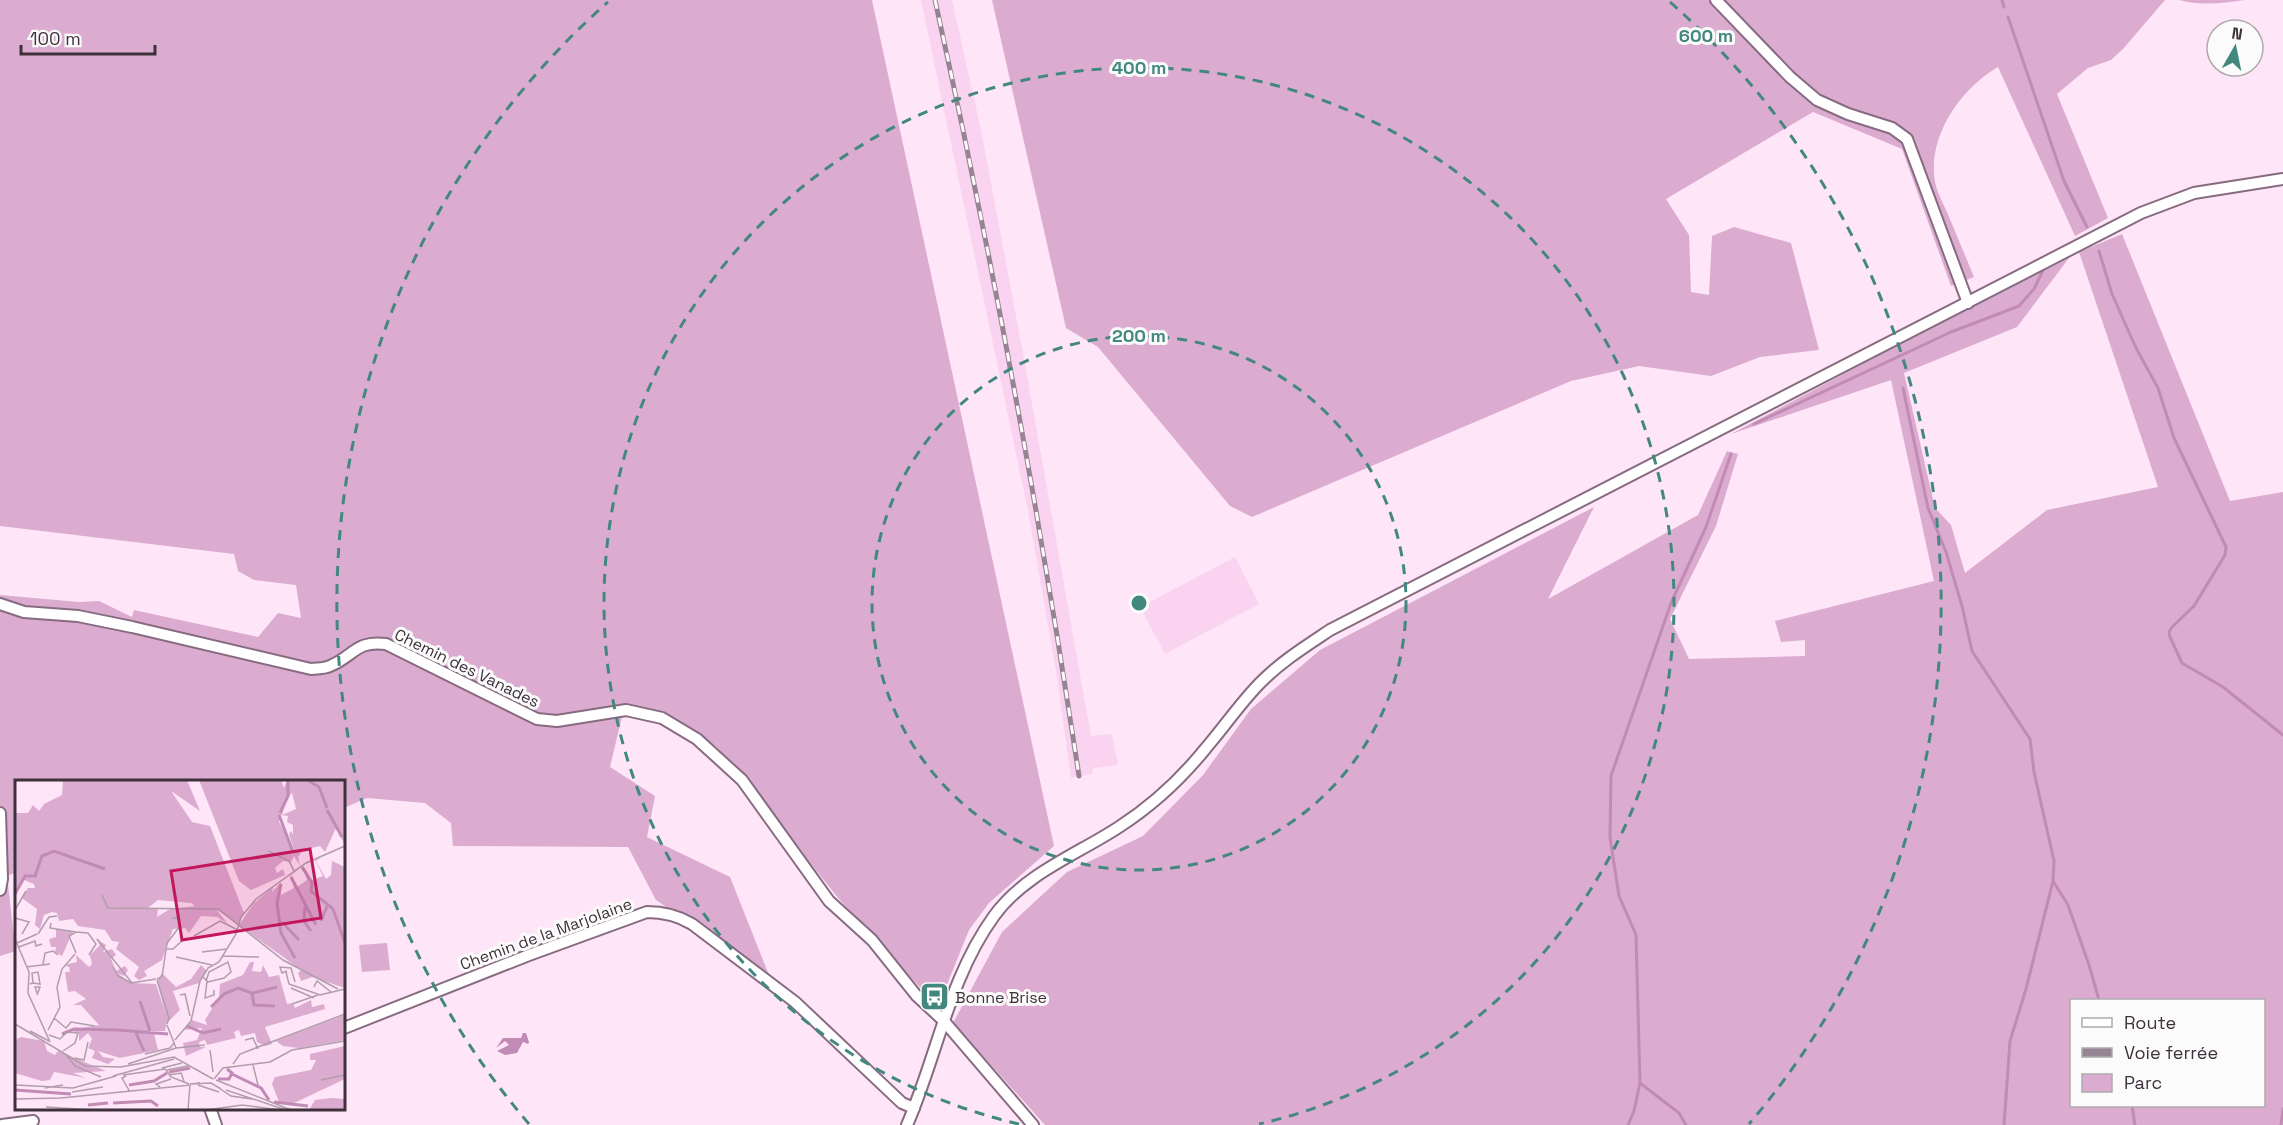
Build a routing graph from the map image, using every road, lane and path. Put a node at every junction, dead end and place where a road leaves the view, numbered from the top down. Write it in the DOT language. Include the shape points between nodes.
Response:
graph roads {
  1 [pos="1716,0"];
  2 [pos="2283,179"];
  3 [pos="1968,303"];
  4 [pos="0,604"];
  5 [pos="0,813"];
  6 [pos="0,890"];
  7 [pos="943,1021"];
  8 [pos="345,1028"];
  9 [pos="914,1108"];
  10 [pos="211,1110"];
  11 [pos="33,1121"];
  12 [pos="2,1125"];
  13 [pos="216,1125"];
  14 [pos="907,1125"];
  15 [pos="1033,1125"];
  1 -- 3 [label="street" via="1790,78 1817,100 1892,128 1907,139"];
  2 -- 3 [label="street" via="2215,188 2173,200"];
  3 -- 7 [label="street" via="1330,630 1291,656 1261,682 1170,788 1118,828 1050,869 1005,903 983,931"];
  4 -- 7 [label="street, Chemin des Vanades" via="24,612 78,616 132,627 311,669 330,666 367,643 386,644 537,720 626,710 662,718 697,739 742,780 829,901 872,940 916,995"];
  5 -- 6 [label="street"];
  7 -- 9 [label="street"];
  7 -- 15 [label="street, Chemin des Vanades"];
  8 -- 9 [label="street, Chemin de la Marjolaine" via="529,955 647,912 660,912 692,924 795,1002 902,1103"];
  9 -- 14 [label="street"];
  10 -- 13 [label="street"];
  11 -- 12 [label="street"];
}
